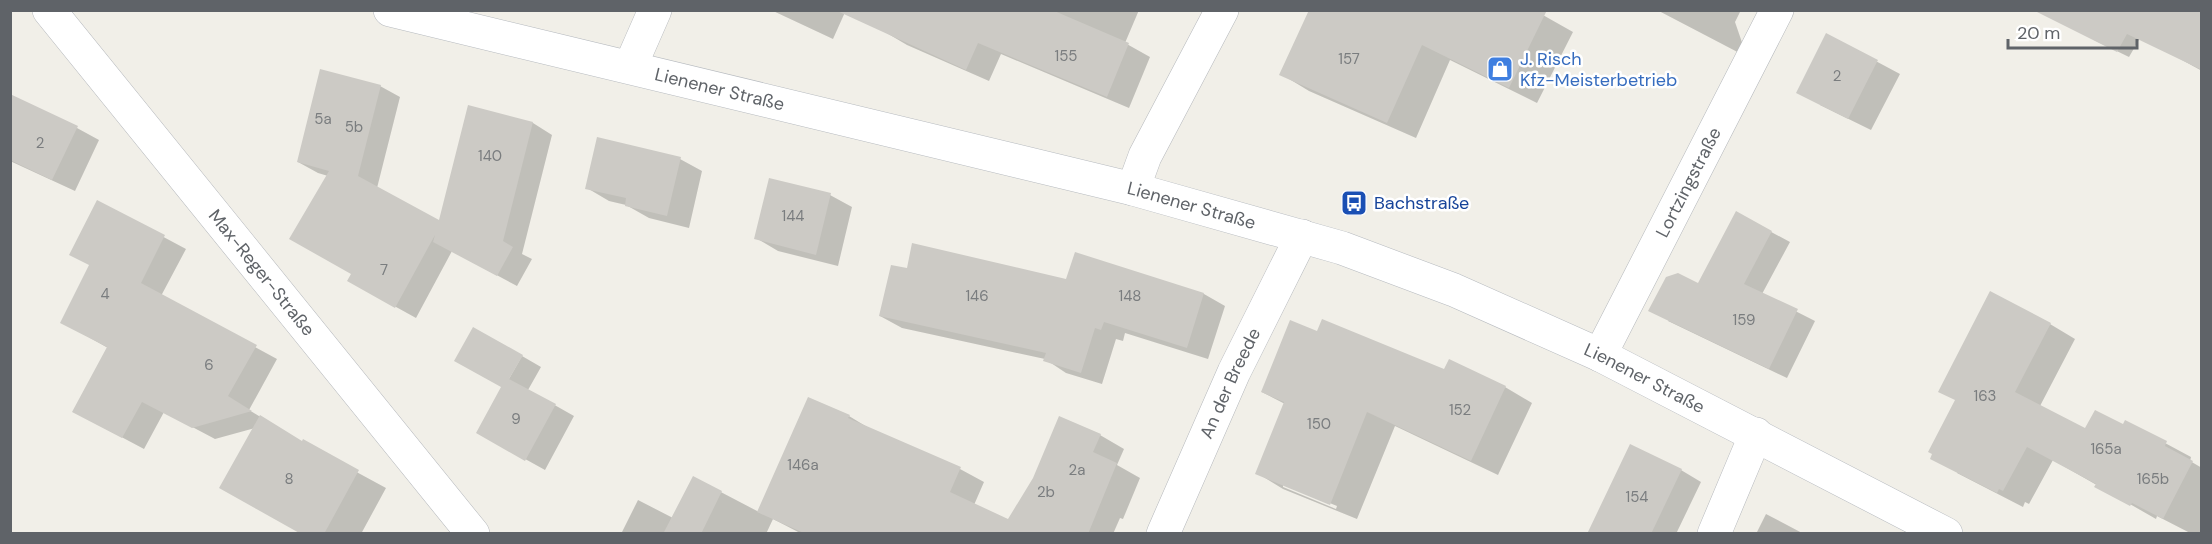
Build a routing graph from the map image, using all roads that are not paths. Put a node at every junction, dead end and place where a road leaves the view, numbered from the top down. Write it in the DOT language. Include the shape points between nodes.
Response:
graph roads {
  1 [pos="49,10"];
  2 [pos="390,10"];
  3 [pos="655,10"];
  4 [pos="1222,10"];
  5 [pos="1777,10"];
  6 [pos="630,67"];
  7 [pos="1133,189"];
  8 [pos="1302,236"];
  9 [pos="1600,355"];
  10 [pos="1756,434"];
  11 [pos="473,534"];
  12 [pos="1163,534"];
  13 [pos="1714,534"];
  14 [pos="1946,534"];
  1 -- 11 [label="street, Max-Reger-Straße"];
  2 -- 6 [label="street, Lienener Straße"];
  3 -- 6 [label="street"];
  4 -- 7 [label="street" via="1145,156"];
  5 -- 9 [label="street, Lortzingstraße"];
  6 -- 7 [label="street, Lienener Straße"];
  7 -- 8 [label="street, Lienener Straße"];
  8 -- 9 [label="street, Lienener Straße" via="1454,290"];
  8 -- 12 [label="street, An der Breede" via="1234,372"];
  9 -- 10 [label="street, Lienener Straße"];
  10 -- 13 [label="street"];
  10 -- 14 [label="street, Lienener Straße"];
}
